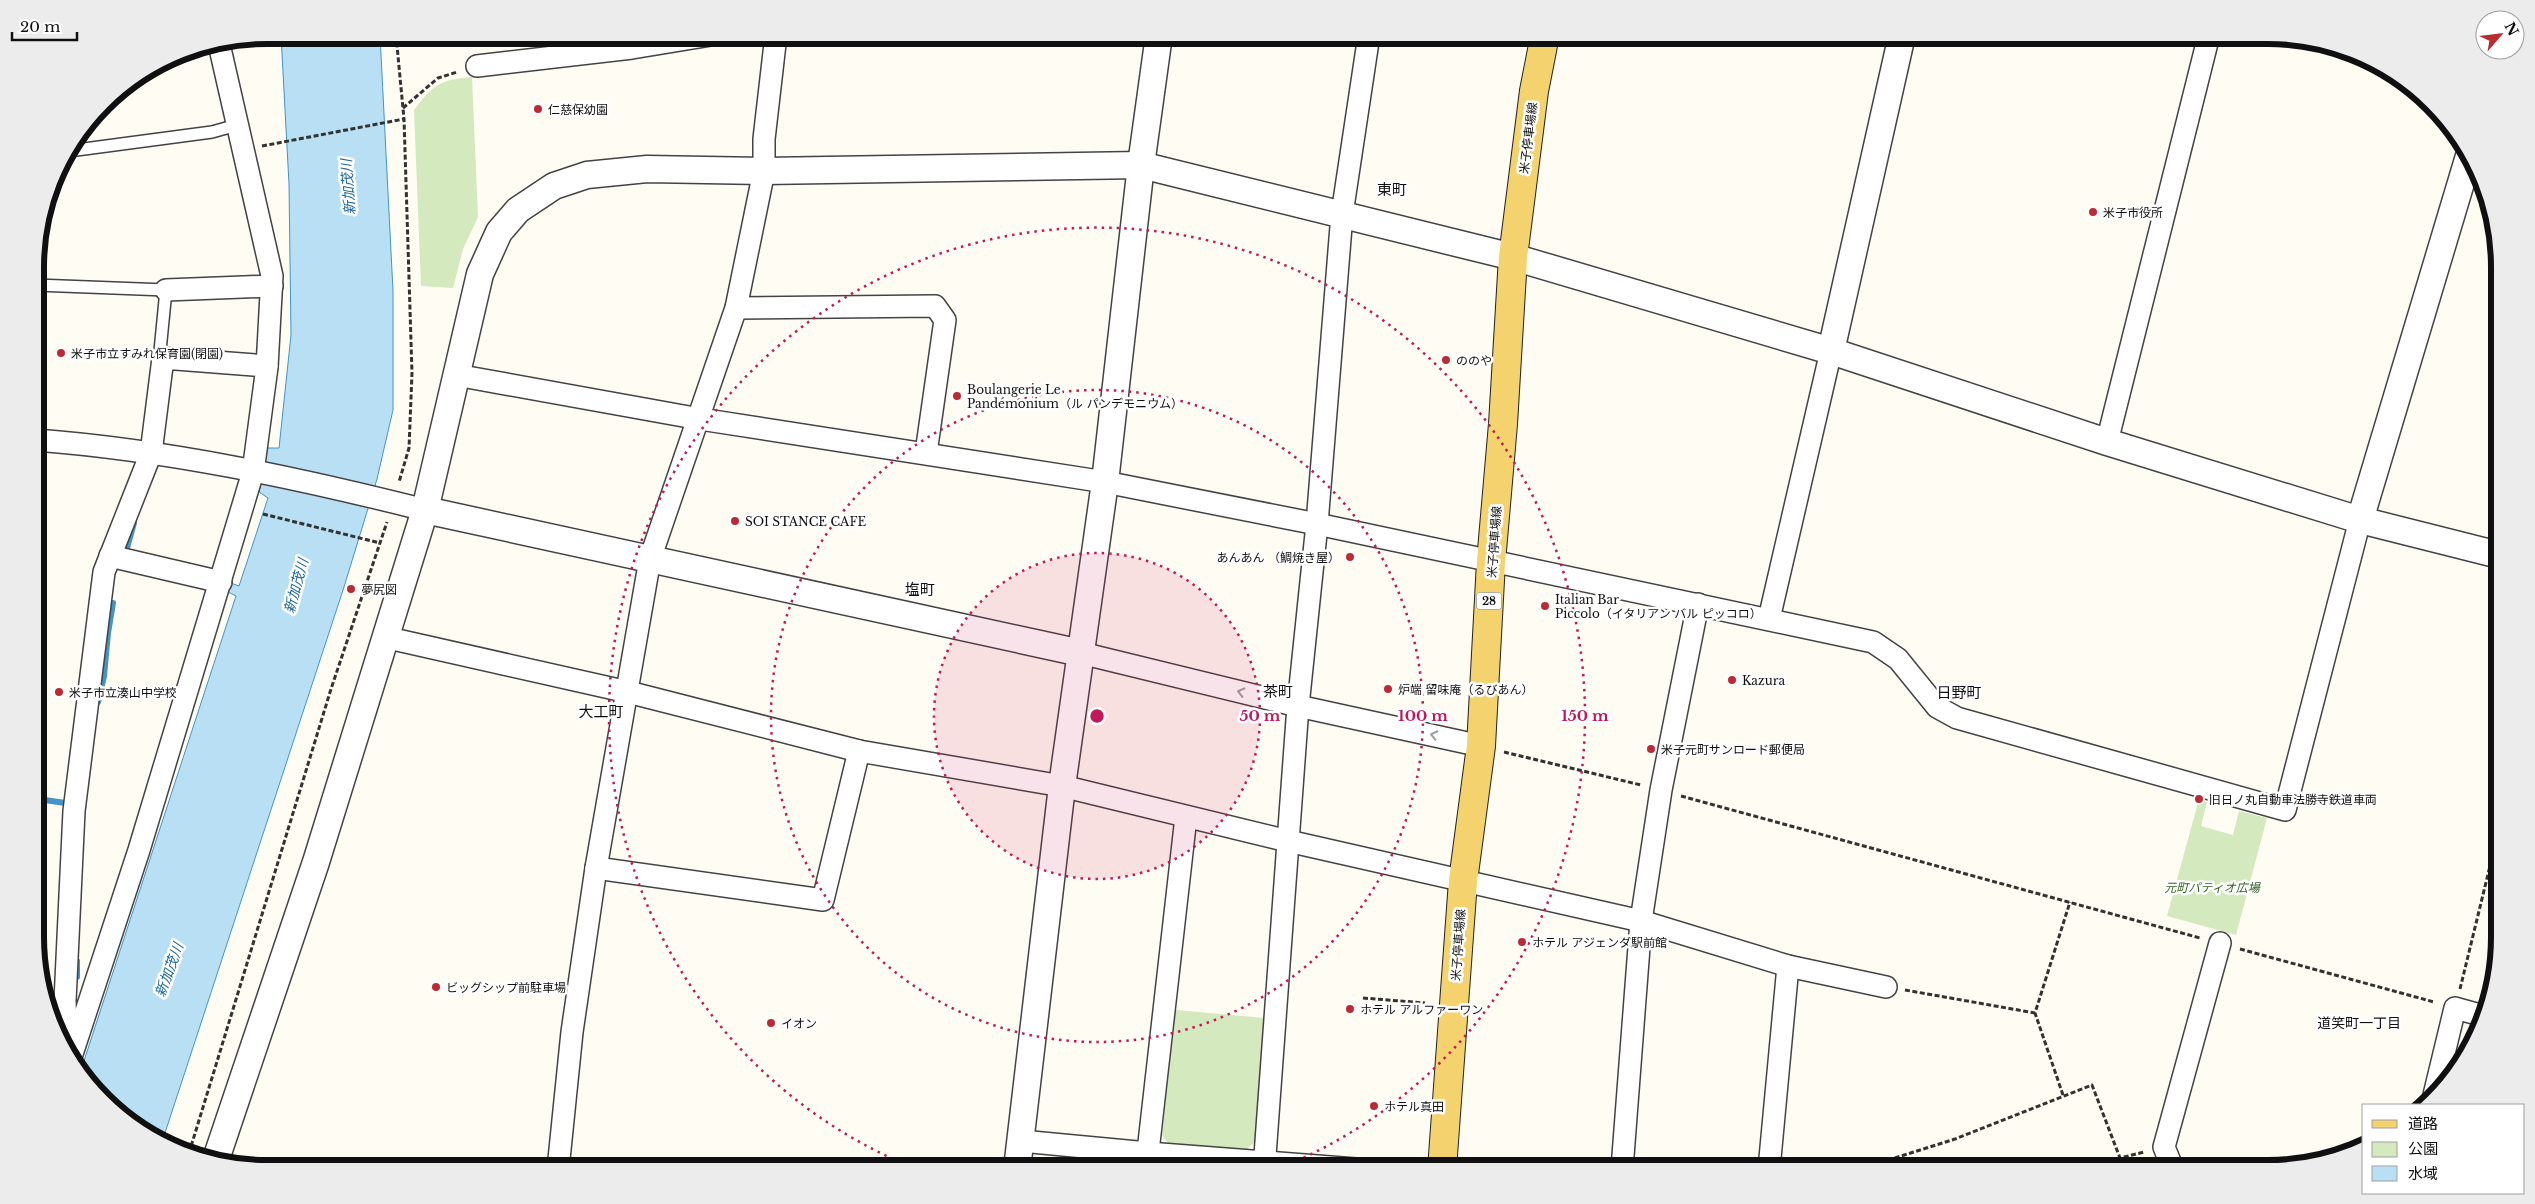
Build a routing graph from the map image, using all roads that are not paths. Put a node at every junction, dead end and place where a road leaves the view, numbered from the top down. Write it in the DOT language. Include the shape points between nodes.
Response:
graph roads {
  1 [pos="656,44"];
  2 [pos="775,44"];
  3 [pos="1158,44"];
  4 [pos="1368,44"];
  5 [pos="1543,44"];
  6 [pos="1900,44"];
  7 [pos="2207,44"];
  8 [pos="220,49"];
  9 [pos="477,66"];
  10 [pos="237,125"];
  11 [pos="77,150"];
  12 [pos="1141,165"];
  13 [pos="2466,165"];
  14 [pos="764,171"];
  15 [pos="1342,214"];
  16 [pos="1513,256"];
  17 [pos="44,286"];
  18 [pos="272,286"];
  19 [pos="166,290"];
  20 [pos="736,308"];
  21 [pos="1831,351"];
  22 [pos="163,358"];
  23 [pos="267,366"];
  24 [pos="456,375"];
  25 [pos="700,419"];
  26 [pos="44,441"];
  27 [pos="2107,442"];
  28 [pos="152,453"];
  29 [pos="926,453"];
  30 [pos="263,473"];
  31 [pos="1106,482"];
  32 [pos="425,510"];
  33 [pos="2360,520"];
  34 [pos="1316,524"];
  35 [pos="2491,553"];
  36 [pos="110,556"];
  37 [pos="650,559"];
  38 [pos="1491,562"];
  39 [pos="221,582"];
  40 [pos="1698,604"];
  41 [pos="1769,619"];
  42 [pos="384,637"];
  43 [pos="1081,653"];
  44 [pos="628,692"];
  45 [pos="1298,706"];
  46 [pos="1481,746"];
  47 [pos="859,751"];
  48 [pos="1062,786"];
  49 [pos="1186,817"];
  50 [pos="1288,841"];
  51 [pos="596,868"];
  52 [pos="1463,881"];
  53 [pos="1641,921"];
  54 [pos="2220,943"];
  55 [pos="1788,966"];
  56 [pos="1886,987"];
  57 [pos="2477,1014"];
  58 [pos="67,1035"];
  59 [pos="74,1049"];
  60 [pos="2437,1083"];
  61 [pos="1021,1140"];
  62 [pos="217,1155"];
  63 [pos="559,1160"];
  64 [pos="1018,1160"];
  65 [pos="1141,1160"];
  66 [pos="1147,1160"];
  67 [pos="1265,1160"];
  68 [pos="1443,1160"];
  69 [pos="1623,1160"];
  70 [pos="1770,1160"];
  71 [pos="2169,1160"];
  1 -- 9 [label="street"];
  2 -- 14 [label="street" via="764,138"];
  3 -- 12 [label="street"];
  4 -- 15 [label="street"];
  5 -- 16 [label="main road, 米子停車場線 / 28" via="1534,91"];
  6 -- 21 [label="street"];
  7 -- 27 [label="street"];
  8 -- 10 [label="street"];
  10 -- 11 [label="lane" via="212,132"];
  10 -- 18 [label="street"];
  12 -- 14 [label="street"];
  12 -- 15 [label="street"];
  12 -- 31 [label="street"];
  13 -- 33 [label="street"];
  14 -- 20 [label="street"];
  14 -- 24 [label="street" via="647,169 587,175 554,186 518,210 499,232 480,274"];
  15 -- 16 [label="street"];
  15 -- 34 [label="street"];
  16 -- 21 [label="street"];
  16 -- 38 [label="main road, 米子停車場線 / 28"];
  17 -- 19 [label="lane"];
  18 -- 19 [label="street"];
  18 -- 23 [label="street"];
  19 -- 22 [label="lane" via="160,351"];
  20 -- 25 [label="street"];
  20 -- 29 [label="street" via="935,306 945,320"];
  21 -- 27 [label="street"];
  21 -- 41 [label="street"];
  22 -- 23 [label="street"];
  22 -- 28 [label="street"];
  23 -- 30 [label="street"];
  24 -- 25 [label="street"];
  24 -- 32 [label="street"];
  25 -- 29 [label="street"];
  25 -- 37 [label="street"];
  26 -- 28 [label="street"];
  27 -- 33 [label="street"];
  28 -- 30 [label="street"];
  28 -- 36 [label="street"];
  29 -- 31 [label="street"];
  30 -- 32 [label="street"];
  30 -- 39 [label="street"];
  31 -- 34 [label="street"];
  31 -- 43 [label="street"];
  32 -- 37 [label="street"];
  32 -- 42 [label="street"];
  33 -- 35 [label="street"];
  33 -- 41 [label="street" via="2284,810 1957,718 1937,707 1898,660 1873,642"];
  34 -- 38 [label="street"];
  34 -- 45 [label="street"];
  36 -- 39 [label="street"];
  36 -- 58 [label="street" via="104,572 74,811"];
  37 -- 43 [label="street"];
  37 -- 44 [label="street"];
  38 -- 40 [label="street"];
  38 -- 46 [label="main road, 米子停車場線 / 28"];
  39 -- 59 [label="street"];
  40 -- 41 [label="street"];
  40 -- 53 [label="street" via="1661,790"];
  42 -- 44 [label="street"];
  42 -- 62 [label="street" via="316,862"];
  45 -- 43 [label="street, one-way"];
  43 -- 48 [label="street"];
  44 -- 47 [label="street"];
  44 -- 51 [label="street"];
  46 -- 45 [label="street, one-way"];
  45 -- 50 [label="street"];
  46 -- 52 [label="main road, 米子停車場線 / 28"];
  47 -- 48 [label="street"];
  47 -- 51 [label="street" via="823,900"];
  48 -- 49 [label="street"];
  48 -- 61 [label="street"];
  49 -- 50 [label="street"];
  49 -- 66 [label="street"];
  50 -- 52 [label="street"];
  50 -- 67 [label="street"];
  51 -- 63 [label="street" via="572,1032"];
  52 -- 53 [label="street"];
  52 -- 68 [label="main road, 米子停車場線 / 28"];
  53 -- 55 [label="street"];
  53 -- 69 [label="street"];
  54 -- 71 [label="street" via="2164,1147"];
  55 -- 56 [label="street"];
  55 -- 70 [label="street"];
  57 -- 60 [label="street" via="2456,1008"];
  61 -- 64 [label="street"];
  61 -- 65 [label="street"];
}
